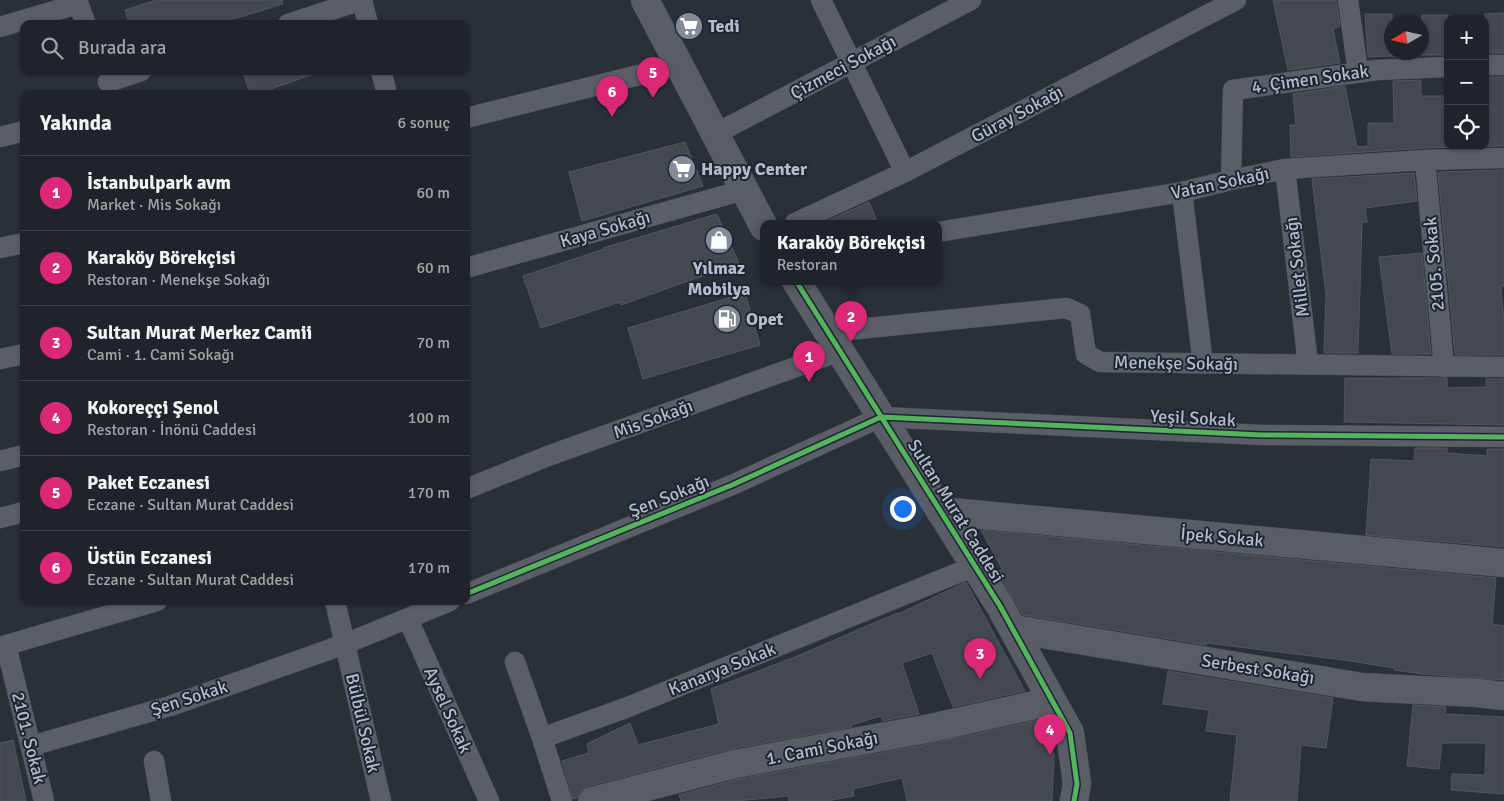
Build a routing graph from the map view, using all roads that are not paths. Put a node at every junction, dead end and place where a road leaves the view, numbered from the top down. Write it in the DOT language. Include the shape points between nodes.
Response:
graph roads {
  1 [pos="362,0"];
  2 [pos="645,0"];
  3 [pos="821,0"];
  4 [pos="971,0"];
  5 [pos="1236,0"];
  6 [pos="1348,0"];
  7 [pos="78,2"];
  8 [pos="85,20"];
  9 [pos="300,20"];
  10 [pos="367,20"];
  11 [pos="0,26"];
  12 [pos="852,62"];
  13 [pos="1504,64"];
  14 [pos="1489,65"];
  15 [pos="679,66"];
  16 [pos="1444,67"];
  17 [pos="1358,72"];
  18 [pos="128,75"];
  19 [pos="382,75"];
  20 [pos="105,82"];
  21 [pos="386,90"];
  22 [pos="470,117"];
  23 [pos="20,132"];
  24 [pos="715,134"];
  25 [pos="0,137"];
  26 [pos="1504,158"];
  27 [pos="1424,160"];
  28 [pos="1285,169"];
  29 [pos="905,172"];
  30 [pos="1231,180"];
  31 [pos="744,190"];
  32 [pos="1182,192"];
  33 [pos="760,220"];
  34 [pos="801,220"];
  35 [pos="942,231"];
  36 [pos="20,244"];
  37 [pos="0,248"];
  38 [pos="470,267"];
  39 [pos="805,285"];
  40 [pos="834,342"];
  41 [pos="20,355"];
  42 [pos="0,359"];
  43 [pos="1203,364"];
  44 [pos="1308,364"];
  45 [pos="1444,368"];
  46 [pos="1504,368"];
  47 [pos="881,417"];
  48 [pos="1504,437"];
  49 [pos="20,456"];
  50 [pos="0,461"];
  51 [pos="470,486"];
  52 [pos="940,511"];
  53 [pos="20,513"];
  54 [pos="0,518"];
  55 [pos="1504,563"];
  56 [pos="975,566"];
  57 [pos="470,592"];
  58 [pos="143,605"];
  59 [pos="336,605"];
  60 [pos="440,605"];
  61 [pos="408,618"];
  62 [pos="1013,629"];
  63 [pos="346,644"];
  64 [pos="3,646"];
  65 [pos="515,662"];
  66 [pos="1504,696"];
  67 [pos="1052,701"];
  68 [pos="542,738"];
  69 [pos="31,746"];
  70 [pos="154,761"];
  71 [pos="44,801"];
  72 [pos="161,801"];
  73 [pos="381,801"];
  74 [pos="489,801"];
  75 [pos="562,801"];
  76 [pos="592,801"];
  77 [pos="1074,801"];
  1 -- 9 [label="street"];
  1 -- 10 [label="street"];
  2 -- 15 [label="street"];
  3 -- 12 [label="street"];
  4 -- 12 [label="street, Çizmeci Sokağı"];
  5 -- 29 [label="street, Güray Sokağı"];
  6 -- 17 [label="street"];
  7 -- 8 [label="street"];
  7 -- 11 [label="street"];
  12 -- 24 [label="street, Çizmeci Sokağı"];
  12 -- 29 [label="street"];
  13 -- 14 [label="street"];
  15 -- 22 [label="street"];
  15 -- 24 [label="street"];
  16 -- 17 [label="street, 4. Çimen Sokak"];
  17 -- 30 [label="street, 4. Çimen Sokak" via="1233,90"];
  18 -- 20 [label="street"];
  19 -- 21 [label="street"];
  23 -- 25 [label="street"];
  24 -- 31 [label="street"];
  26 -- 27 [label="street, Vatan Sokağı"];
  27 -- 28 [label="street, Vatan Sokağı"];
  27 -- 45 [label="street, 2105. Sokak"];
  28 -- 30 [label="street, Vatan Sokağı"];
  28 -- 44 [label="street, Millet Sokağı"];
  29 -- 34 [label="street, Güray Sokağı"];
  30 -- 32 [label="street, Vatan Sokağı"];
  31 -- 33 [label="street"];
  31 -- 38 [label="street, Kaya Sokağı"];
  32 -- 35 [label="street, Vatan Sokağı"];
  32 -- 43 [label="street"];
  36 -- 37 [label="street"];
  39 -- 40 [label="street, Sultan Murat Caddesi"];
  40 -- 43 [label="street, Menekşe Sokağı" via="1066,308 1080,314 1086,354 1100,362"];
  40 -- 47 [label="street, Sultan Murat Caddesi"];
  40 -- 51 [label="street, Mis Sokağı"];
  41 -- 42 [label="street"];
  43 -- 44 [label="street, Menekşe Sokağı"];
  44 -- 45 [label="street, Menekşe Sokağı"];
  45 -- 46 [label="street, Menekşe Sokağı"];
  47 -- 48 [label="street, Yeşil Sokak" via="1262,435"];
  47 -- 52 [label="street, Sultan Murat Caddesi"];
  47 -- 57 [label="street, Şen Sokağı" via="732,485"];
  49 -- 50 [label="street"];
  52 -- 55 [label="street, İpek Sokak"];
  52 -- 56 [label="street, Sultan Murat Caddesi"];
  53 -- 54 [label="street"];
  56 -- 62 [label="street, Sultan Murat Caddesi"];
  56 -- 68 [label="street, Kanarya Sokak" via="628,708"];
  58 -- 64 [label="street"];
  59 -- 63 [label="street, Bülbül Sokak"];
  60 -- 61 [label="street"];
  61 -- 63 [label="street"];
  61 -- 74 [label="street, Aysel Sokak"];
  62 -- 66 [label="street, Serbest Sokağı" via="1362,687"];
  62 -- 67 [label="street, Sultan Murat Caddesi"];
  63 -- 69 [label="street, Şen Sokak" via="170,706"];
  63 -- 73 [label="street, Bülbül Sokak"];
  64 -- 69 [label="street, 2101. Sokak"];
  65 -- 68 [label="street"];
  67 -- 76 [label="street, 1. Cami Sokağı" via="931,728 735,764"];
  67 -- 77 [label="street, Sultan Murat Caddesi" via="1070,733 1077,784"];
  68 -- 75 [label="street"];
  69 -- 71 [label="street, 2101. Sokak"];
  70 -- 72 [label="street"];
}
